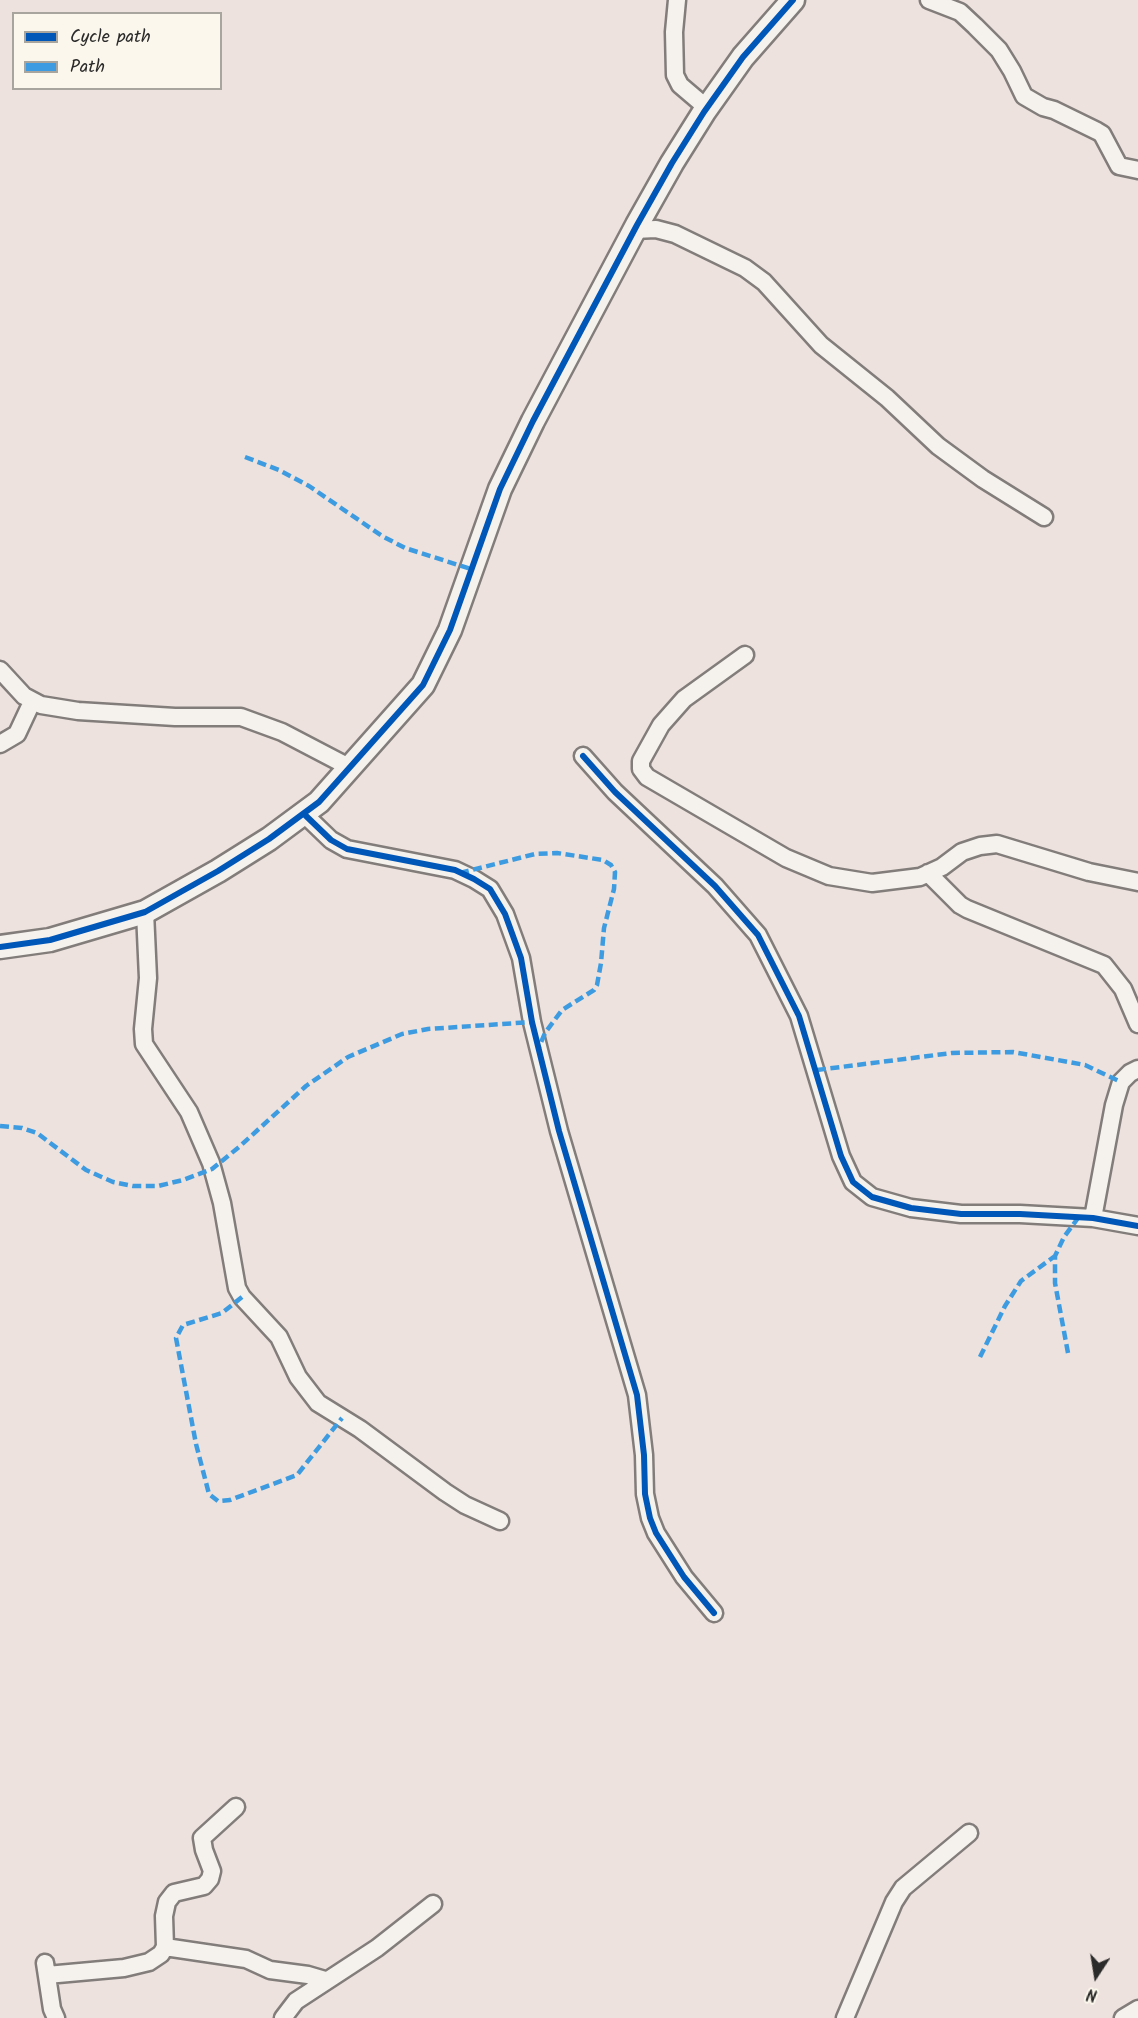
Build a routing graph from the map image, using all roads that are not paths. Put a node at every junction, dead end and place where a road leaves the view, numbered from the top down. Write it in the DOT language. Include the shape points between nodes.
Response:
graph roads {
  1 [pos="793,0"];
  2 [pos="929,0"];
  3 [pos="673,1"];
  4 [pos="707,108"];
  5 [pos="1138,170"];
  6 [pos="634,230"];
  7 [pos="1044,517"];
  8 [pos="745,656"];
  9 [pos="0,670"];
  10 [pos="32,702"];
  11 [pos="0,744"];
  12 [pos="583,756"];
  13 [pos="349,767"];
  14 [pos="304,814"];
  15 [pos="928,873"];
  16 [pos="1138,882"];
  17 [pos="145,912"];
  18 [pos="0,946"];
  19 [pos="1138,1024"];
  20 [pos="1138,1069"];
  21 [pos="1093,1218"];
  22 [pos="1138,1226"];
  23 [pos="500,1521"];
  24 [pos="714,1613"];
  25 [pos="236,1807"];
  26 [pos="969,1833"];
  27 [pos="433,1904"];
  28 [pos="165,1947"];
  29 [pos="325,1980"];
  30 [pos="1138,2009"];
  31 [pos="56,2018"];
  32 [pos="283,2018"];
  33 [pos="845,2018"];
  34 [pos="1123,2018"];
  1 -- 4 [label="street" via="743,57"];
  2 -- 5 [label="street" via="960,12 999,50 1024,96 1102,134 1119,166"];
  3 -- 4 [label="street" via="675,75 680,85"];
  4 -- 6 [label="street"];
  6 -- 7 [label="street" via="656,229 675,234 745,268 764,282 822,345 938,446"];
  6 -- 13 [label="street" via="516,453 438,658 423,685"];
  8 -- 15 [label="street" via="684,699 661,725 641,761 647,777 786,858 830,876 872,883"];
  9 -- 10 [label="street"];
  10 -- 11 [label="street" via="17,734"];
  10 -- 13 [label="street" via="78,711 242,717 282,732"];
  12 -- 21 [label="street" via="615,792 715,886 758,935 799,1016 841,1156 853,1182 872,1197 911,1208 962,1214"];
  13 -- 14 [label="street"];
  14 -- 17 [label="street" via="218,871"];
  14 -- 24 [label="street" via="331,840 347,849 455,870 474,879 490,889 505,914 521,958 559,1131 637,1395 650,1518 684,1577"];
  15 -- 16 [label="street" via="962,852 997,844 1089,872"];
  15 -- 19 [label="street" via="967,909 1104,965 1123,989"];
  17 -- 18 [label="street" via="50,940"];
  17 -- 23 [label="street" via="148,978 144,1044 189,1112 211,1163 242,1297 279,1337 298,1377 318,1403 465,1505"];
  20 -- 21 [label="street" via="1121,1082 1114,1105"];
  21 -- 22 [label="street"];
  25 -- 28 [label="street" via="202,1838 212,1871 210,1879 204,1886 174,1893 167,1902"];
  26 -- 33 [label="street" via="903,1888"];
  27 -- 29 [label="street" via="377,1948"];
  28 -- 29 [label="street" via="246,1959 270,1970"];
  28 -- 31 [label="street" via="149,1962 124,1968 46,1969"];
  29 -- 32 [label="street" via="296,2001"];
  30 -- 34 [label="street"];
}
